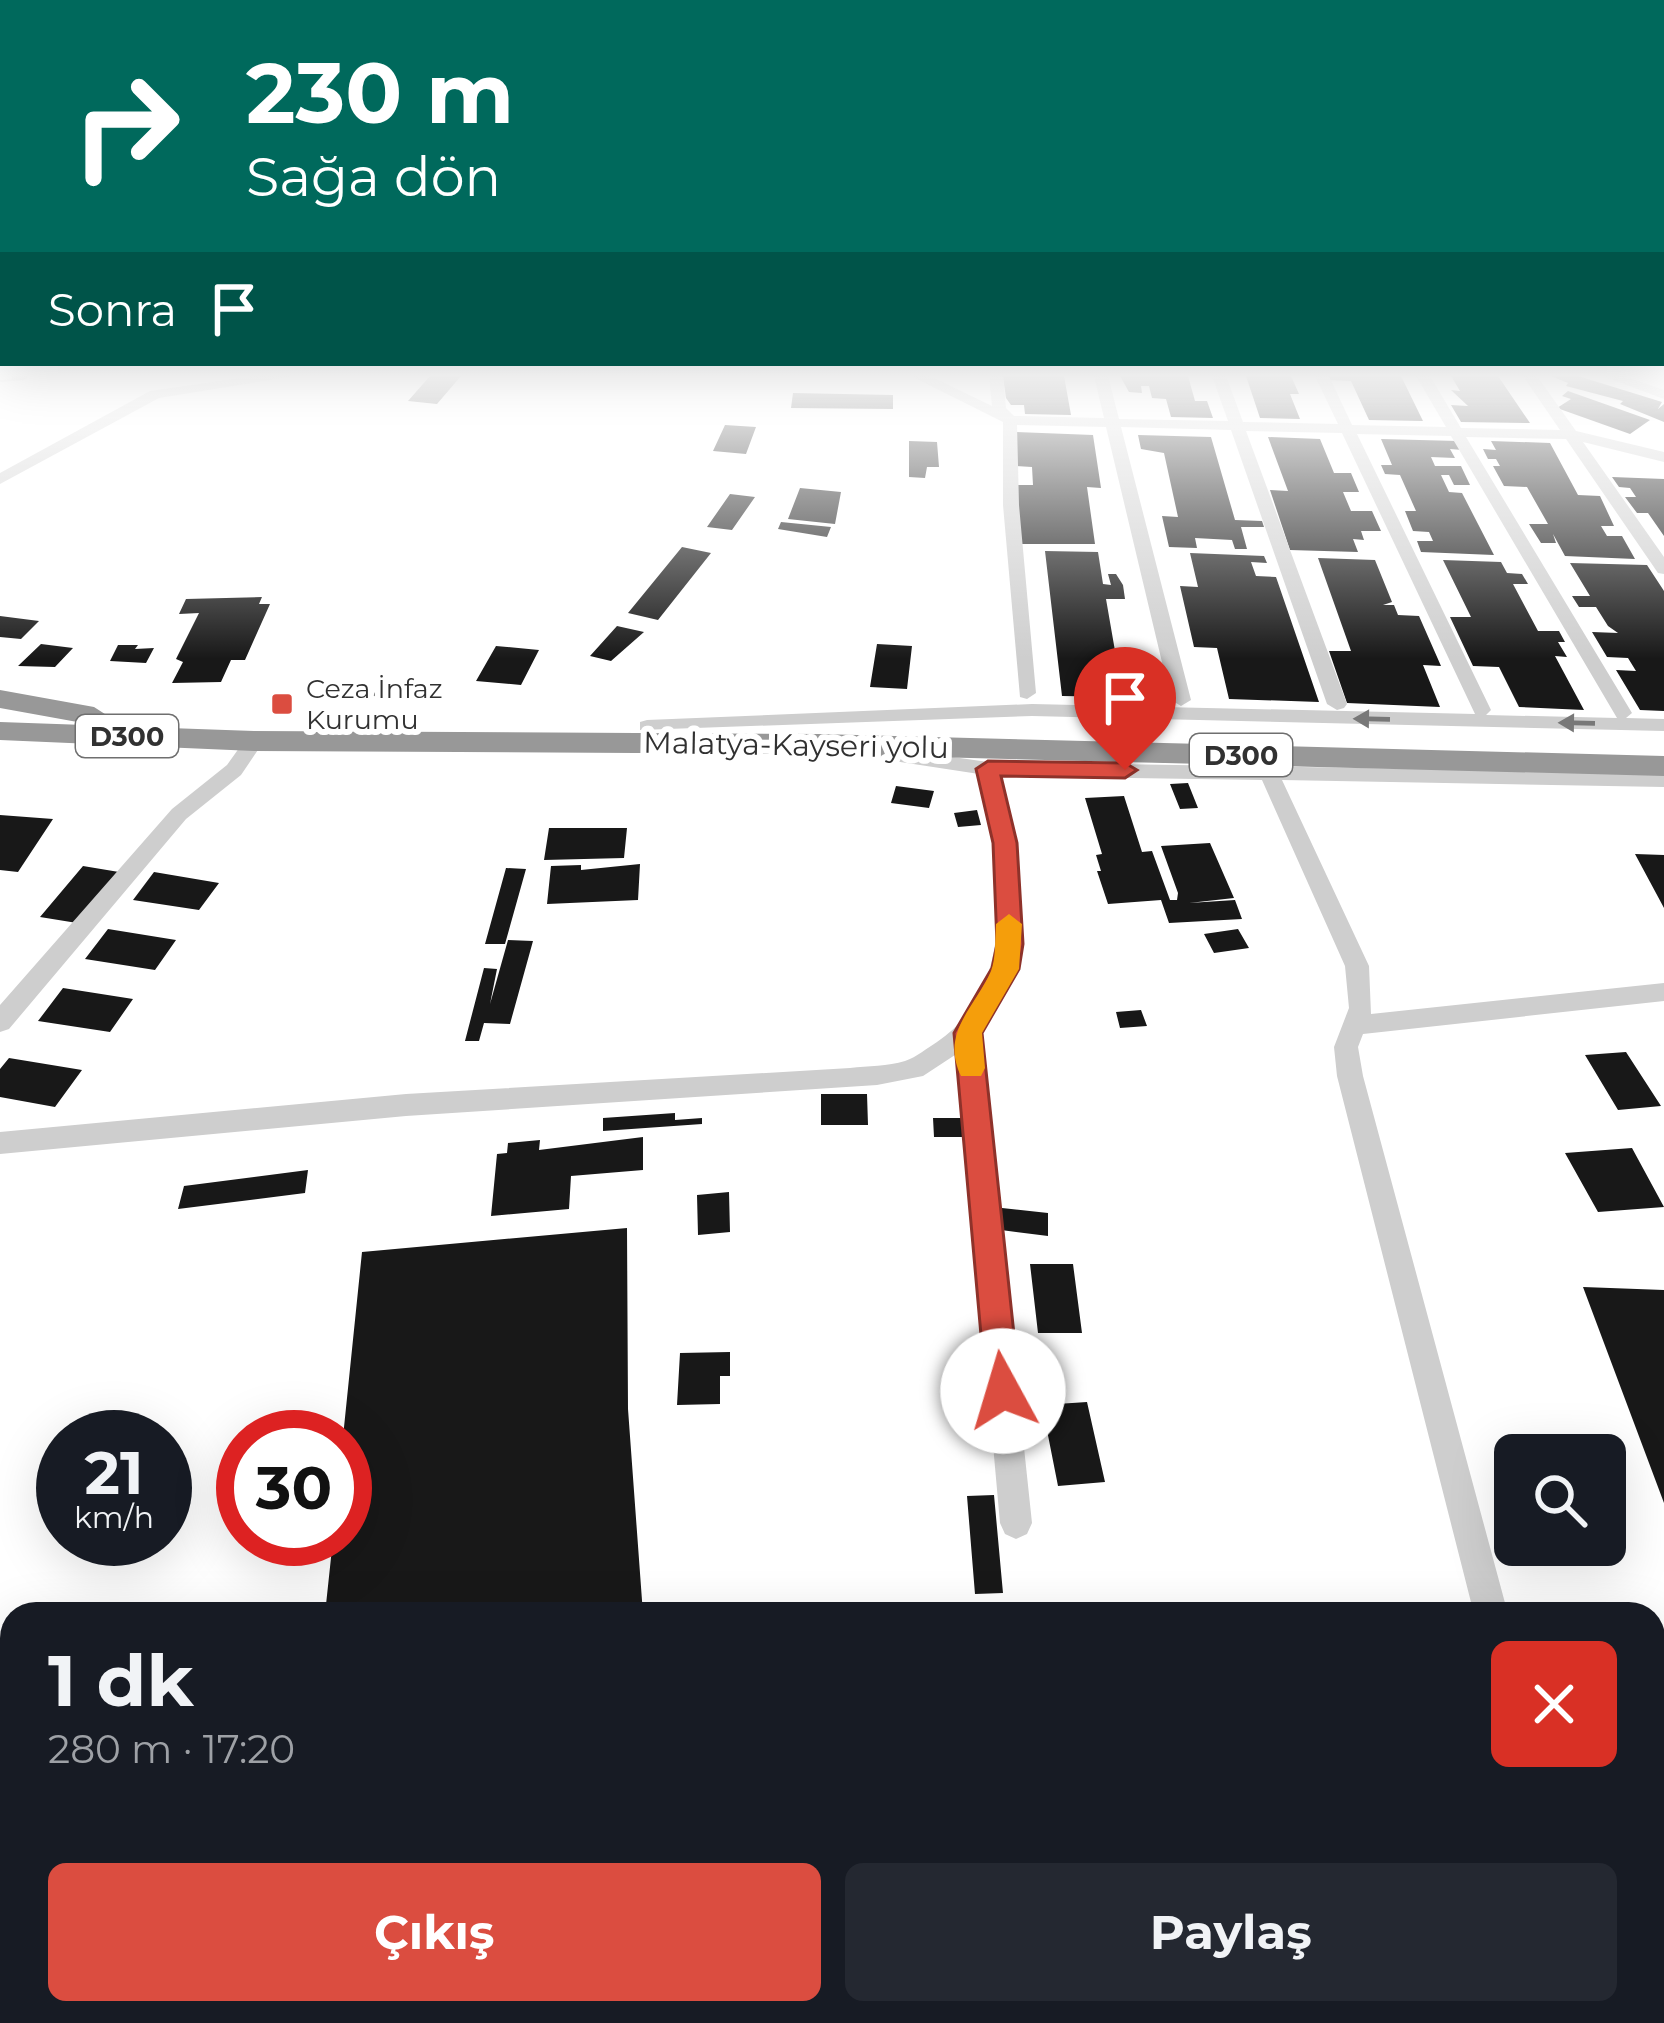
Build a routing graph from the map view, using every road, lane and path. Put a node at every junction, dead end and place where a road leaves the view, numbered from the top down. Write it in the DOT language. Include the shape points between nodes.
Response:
graph roads {
  1 [pos="1009,470"];
  2 [pos="1124,470"];
  3 [pos="1253,470"];
  4 [pos="1367,470"];
  5 [pos="1478,470"];
  6 [pos="1598,470"];
  7 [pos="1664,569"];
  8 [pos="1027,693"];
  9 [pos="0,699"];
  10 [pos="1181,700"];
  11 [pos="1337,704"];
  12 [pos="1480,710"];
  13 [pos="1622,713"];
  14 [pos="0,715"];
  15 [pos="127,722"];
  16 [pos="1664,725"];
  17 [pos="647,726"];
  18 [pos="0,731"];
  19 [pos="254,741"];
  20 [pos="818,744"];
  21 [pos="1664,745"];
  22 [pos="0,746"];
  23 [pos="1664,766"];
  24 [pos="988,769"];
  25 [pos="1268,772"];
  26 [pos="1664,780"];
  27 [pos="1664,992"];
  28 [pos="0,1022"];
  29 [pos="1354,1025"];
  30 [pos="968,1033"];
  31 [pos="0,1143"];
  32 [pos="1016,1523"];
  33 [pos="1489,1602"];
  1 -- 8 [label="street"];
  2 -- 10 [label="street"];
  3 -- 11 [label="street"];
  4 -- 12 [label="street"];
  5 -- 13 [label="street"];
  6 -- 7 [label="street"];
  9 -- 15 [label="highway"];
  14 -- 15 [label="highway, D300"];
  15 -- 17 [label="highway, D300"];
  16 -- 17 [label="street, one-way" via="1032,710"];
  17 -- 21 [label="highway, D300"];
  18 -- 19 [label="highway, Malatya-Kayseri yolu / D300"];
  19 -- 20 [label="highway, Malatya-Kayseri yolu / D300"];
  19 -- 22 [label="highway"];
  19 -- 28 [label="street" via="234,770 179,814"];
  20 -- 23 [label="highway, Malatya-Kayseri yolu / D300"];
  20 -- 24 [label="street"];
  24 -- 25 [label="street"];
  24 -- 30 [label="street" via="1005,843 1010,944 1005,969"];
  25 -- 26 [label="street"];
  25 -- 29 [label="street" via="1357,965 1361,1008"];
  27 -- 29 [label="street"];
  29 -- 33 [label="street" via="1346,1047 1350,1076"];
  30 -- 31 [label="street" via="920,1066 850,1078"];
  30 -- 32 [label="street"];
}
